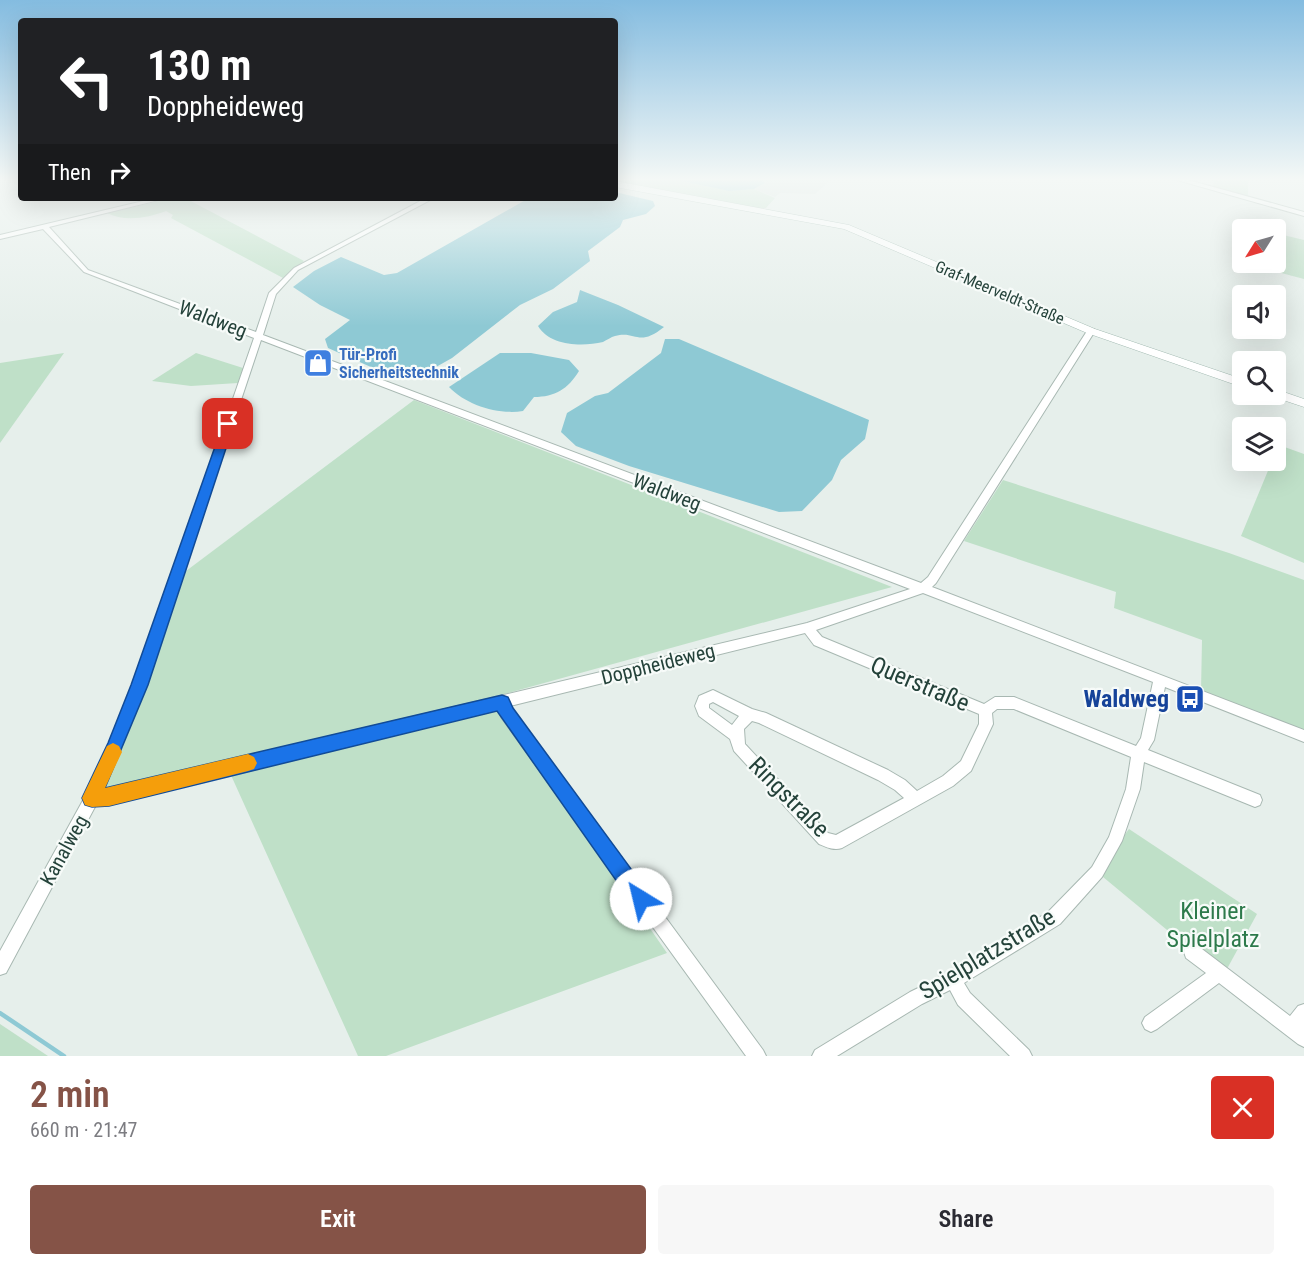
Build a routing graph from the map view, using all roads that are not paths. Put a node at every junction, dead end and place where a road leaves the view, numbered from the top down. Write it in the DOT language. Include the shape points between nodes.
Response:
graph roads {
  1 [pos="40,227"];
  2 [pos="46,227"];
  3 [pos="375,227"];
  4 [pos="849,227"];
  5 [pos="0,237"];
  6 [pos="1091,331"];
  7 [pos="258,337"];
  8 [pos="1232,379"];
  9 [pos="1286,397"];
  10 [pos="1304,403"];
  11 [pos="922,589"];
  12 [pos="807,628"];
  13 [pos="1160,680"];
  14 [pos="502,702"];
  15 [pos="986,711"];
  16 [pos="750,715"];
  17 [pos="735,735"];
  18 [pos="1304,736"];
  19 [pos="1139,752"];
  20 [pos="92,798"];
  21 [pos="915,799"];
  22 [pos="1255,800"];
  23 [pos="1192,952"];
  24 [pos="0,967"];
  25 [pos="1220,973"];
  26 [pos="953,980"];
  27 [pos="1304,1012"];
  28 [pos="1151,1023"];
  29 [pos="1298,1033"];
  30 [pos="757,1056"];
  31 [pos="821,1056"];
  32 [pos="1023,1056"];
  1 -- 5 [label="street"];
  2 -- 7 [label="street, Waldweg" via="86,271"];
  3 -- 7 [label="street, Kanalweg" via="296,269 273,293"];
  4 -- 6 [label="main road, Graf-Meerveldt-Straße"];
  6 -- 8 [label="main road, Graf-Meerveldt-Straße"];
  6 -- 11 [label="street" via="932,580"];
  7 -- 11 [label="street, Waldweg"];
  7 -- 20 [label="street, Kanalweg" via="140,685"];
  9 -- 10 [label="main road"];
  11 -- 12 [label="street, Doppheideweg"];
  11 -- 13 [label="street, Waldweg"];
  12 -- 14 [label="street, Doppheideweg"];
  12 -- 15 [label="street, Querstraße" via="818,641"];
  13 -- 18 [label="street, Waldweg"];
  13 -- 19 [label="street, Spielplatzstraße" via="1147,740"];
  14 -- 20 [label="street, Doppheideweg"];
  14 -- 30 [label="street" via="506,713"];
  15 -- 19 [label="street, Querstraße" via="995,703 1014,703 1118,747"];
  15 -- 21 [label="street, Ringstraße" via="986,724 966,766 948,782"];
  16 -- 17 [label="street" via="739,722"];
  16 -- 17 [label="street, Ringstraße" via="713,696 704,700 704,712"];
  16 -- 21 [label="street, Ringstraße" via="883,775"];
  17 -- 21 [label="street, Ringstraße" via="739,747 824,839 837,843"];
  19 -- 22 [label="street"];
  19 -- 26 [label="street, Spielplatzstraße" via="1133,789 1115,841 1097,872 1054,918"];
  20 -- 24 [label="street, Kanalweg"];
  23 -- 25 [label="street"];
  25 -- 28 [label="street"];
  25 -- 29 [label="street"];
  26 -- 31 [label="street, Spielplatzstraße"];
  26 -- 32 [label="street" via="964,999"];
  27 -- 29 [label="street"];
}
